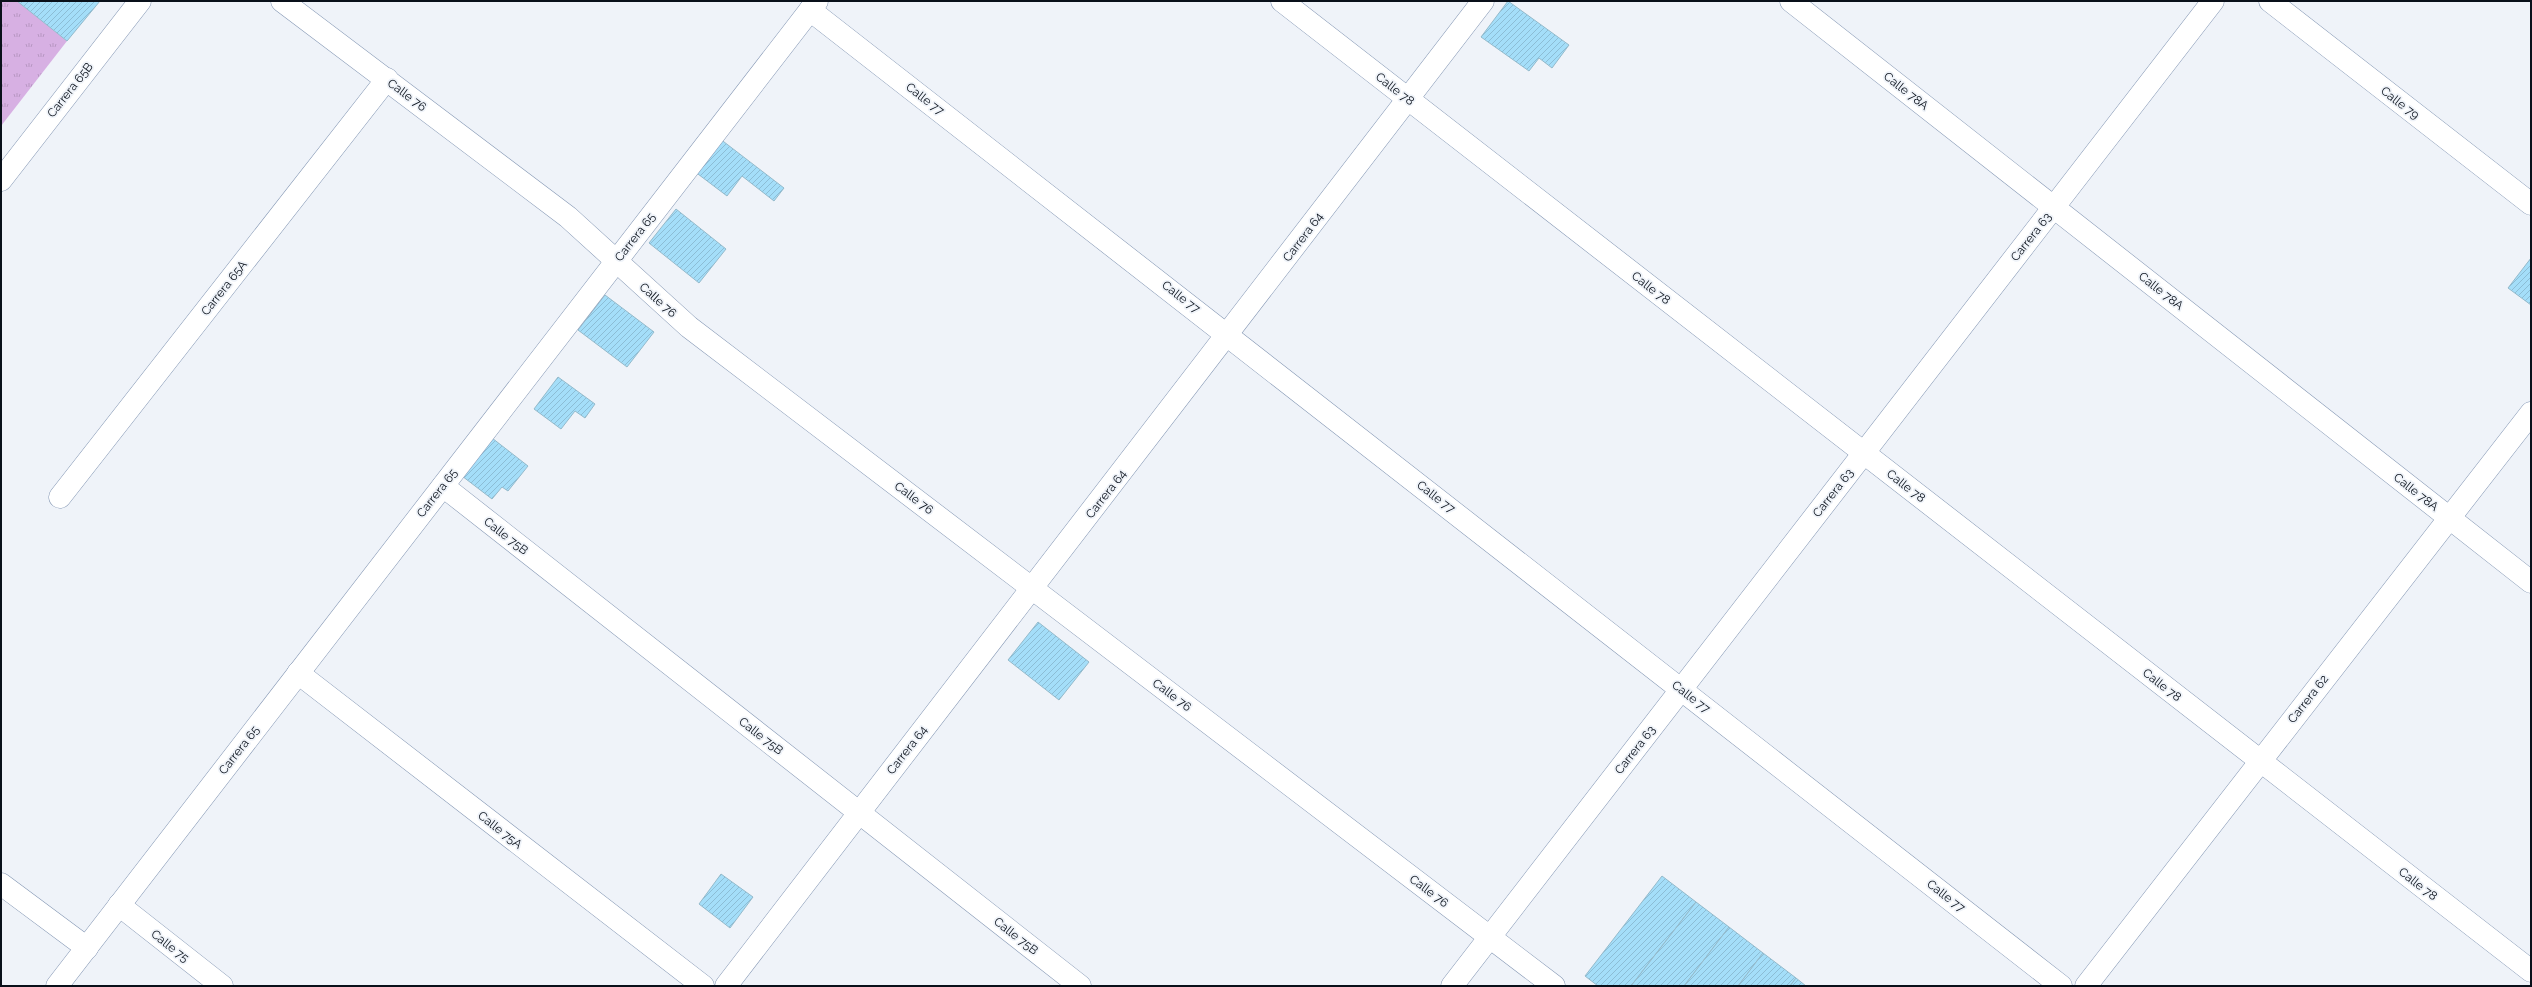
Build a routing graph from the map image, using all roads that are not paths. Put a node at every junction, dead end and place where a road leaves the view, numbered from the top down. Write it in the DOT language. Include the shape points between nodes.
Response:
graph roads {
  1 [pos="140,1"];
  2 [pos="282,1"];
  3 [pos="1282,1"];
  4 [pos="1484,1"];
  5 [pos="1790,1"];
  6 [pos="2213,1"];
  7 [pos="2270,1"];
  8 [pos="813,5"];
  9 [pos="387,79"];
  10 [pos="1408,99"];
  11 [pos="1,180"];
  12 [pos="2531,204"];
  13 [pos="2054,208"];
  14 [pos="616,262"];
  15 [pos="1228,334"];
  16 [pos="2531,413"];
  17 [pos="1864,453"];
  18 [pos="443,486"];
  19 [pos="60,497"];
  20 [pos="2449,518"];
  21 [pos="2531,582"];
  22 [pos="1033,589"];
  23 [pos="298,673"];
  24 [pos="1682,690"];
  25 [pos="2260,761"];
  26 [pos="858,813"];
  27 [pos="1,884"];
  28 [pos="119,905"];
  29 [pos="1490,937"];
  30 [pos="87,948"];
  31 [pos="2531,972"];
  32 [pos="57,986"];
  33 [pos="222,986"];
  34 [pos="703,986"];
  35 [pos="726,986"];
  36 [pos="1080,986"];
  37 [pos="1452,986"];
  38 [pos="1554,986"];
  39 [pos="2061,986"];
  40 [pos="2086,986"];
  1 -- 11 [label="street, Carrera 65B"];
  2 -- 9 [label="street, Calle 76"];
  3 -- 10 [label="street, Calle 78"];
  4 -- 10 [label="street, Carrera 64"];
  5 -- 13 [label="street, Calle 78A"];
  6 -- 13 [label="street, Carrera 63"];
  7 -- 12 [label="street, Calle 79"];
  8 -- 14 [label="street, Carrera 65"];
  8 -- 15 [label="street, Calle 77"];
  9 -- 14 [label="street, Calle 76" via="568,217"];
  9 -- 19 [label="street, Carrera 65A"];
  10 -- 15 [label="street, Carrera 64"];
  10 -- 17 [label="street, Calle 78"];
  13 -- 17 [label="street, Carrera 63"];
  13 -- 20 [label="street, Calle 78A"];
  14 -- 18 [label="street, Carrera 65"];
  14 -- 22 [label="street, Calle 76" via="689,327"];
  15 -- 22 [label="street, Carrera 64"];
  15 -- 24 [label="street, Calle 77"];
  16 -- 20 [label="street, Carrera 62"];
  17 -- 24 [label="street, Carrera 63"];
  17 -- 25 [label="street, Calle 78"];
  18 -- 23 [label="street, Carrera 65"];
  18 -- 26 [label="street, Calle 75B"];
  20 -- 21 [label="street, Calle 78A"];
  20 -- 25 [label="street, Carrera 62"];
  22 -- 26 [label="street, Carrera 64"];
  22 -- 29 [label="street, Calle 76"];
  23 -- 28 [label="street, Carrera 65"];
  23 -- 34 [label="street, Calle 75A"];
  24 -- 29 [label="street, Carrera 63"];
  24 -- 39 [label="street, Calle 77"];
  25 -- 31 [label="street, Calle 78"];
  25 -- 40 [label="street, Carrera 62"];
  26 -- 35 [label="street, Carrera 64"];
  26 -- 36 [label="street, Calle 75B"];
  27 -- 30 [label="street"];
  28 -- 30 [label="street, Carrera 65"];
  28 -- 33 [label="street, Calle 75"];
  29 -- 37 [label="street, Carrera 63"];
  29 -- 38 [label="street, Calle 76"];
  30 -- 32 [label="street, Carrera 65"];
}
